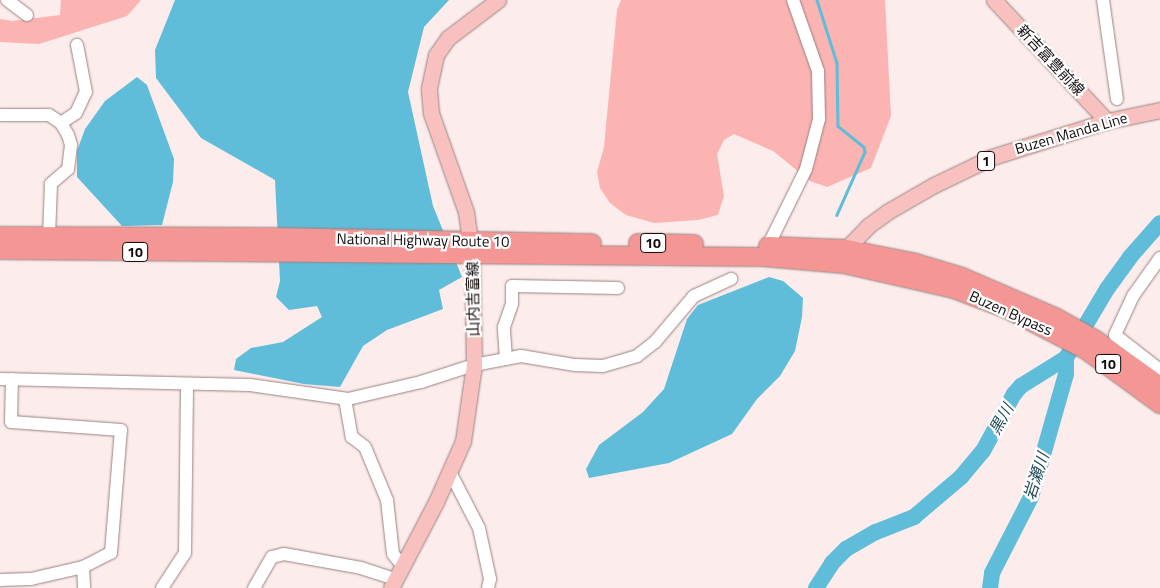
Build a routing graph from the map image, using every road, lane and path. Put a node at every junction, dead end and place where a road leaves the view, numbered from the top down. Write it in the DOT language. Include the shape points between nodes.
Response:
graph roads {
  1 [pos="7,0"];
  2 [pos="498,0"];
  3 [pos="793,0"];
  4 [pos="994,0"];
  5 [pos="1103,0"];
  6 [pos="26,15"];
  7 [pos="77,45"];
  8 [pos="1117,99"];
  9 [pos="1160,110"];
  10 [pos="0,115"];
  11 [pos="1107,121"];
  12 [pos="61,123"];
  13 [pos="0,236"];
  14 [pos="49,237"];
  15 [pos="270,245"];
  16 [pos="768,246"];
  17 [pos="466,248"];
  18 [pos="0,250"];
  19 [pos="845,257"];
  20 [pos="1160,258"];
  21 [pos="731,279"];
  22 [pos="618,288"];
  23 [pos="1055,324"];
  24 [pos="506,358"];
  25 [pos="474,364"];
  26 [pos="1160,370"];
  27 [pos="6,379"];
  28 [pos="187,384"];
  29 [pos="1160,386"];
  30 [pos="345,399"];
  31 [pos="1160,404"];
  32 [pos="5,422"];
  33 [pos="450,472"];
  34 [pos="402,565"];
  35 [pos="83,567"];
  36 [pos="0,580"];
  37 [pos="393,584"];
  38 [pos="84,588"];
  39 [pos="162,588"];
  40 [pos="254,588"];
  41 [pos="488,588"];
  1 -- 6 [label="street"];
  2 -- 17 [label="main road, 山内吉富線" via="448,38 436,55 429,88 432,113 462,195"];
  3 -- 16 [label="street" via="818,71 819,119 806,169"];
  4 -- 11 [label="main road, 新吉富豊前線"];
  5 -- 8 [label="street"];
  7 -- 12 [label="street" via="86,92 76,113"];
  9 -- 11 [label="main road, Buzen Manda Line / 1"];
  10 -- 12 [label="street" via="49,116"];
  11 -- 19 [label="main road, Buzen Manda Line / 1" via="992,158 934,185 868,226"];
  12 -- 14 [label="street" via="71,145 68,169 51,184"];
  13 -- 14 [label="highway, National Highway Route 10 / 10"];
  14 -- 15 [label="highway, National Highway Route 10 / 10"];
  15 -- 17 [label="highway, National Highway Route 10 / 10"];
  15 -- 18 [label="highway, National Highway Route 10 / 10"];
  16 -- 17 [label="highway, National Highway Route 10 / 10"];
  16 -- 19 [label="highway, National Highway Route 10 / 10"];
  17 -- 19 [label="highway, National Highway Route 10 / 10"];
  17 -- 25 [label="main road, 山内吉富線"];
  19 -- 23 [label="highway, Buzen Bypass / 10" via="916,263 962,278"];
  20 -- 26 [label="street" via="1133,296 1115,335"];
  21 -- 24 [label="street" via="694,296 655,342 637,356 603,366 520,356"];
  22 -- 24 [label="street" via="512,286 512,304 504,327"];
  23 -- 29 [label="highway, Buzen Bypass / 10" via="1111,350"];
  23 -- 31 [label="highway, Buzen Bypass / 10"];
  24 -- 25 [label="street"];
  25 -- 30 [label="street" via="421,382"];
  25 -- 33 [label="main road, 山内吉富線" via="464,433"];
  27 -- 28 [label="street"];
  27 -- 32 [label="street"];
  28 -- 30 [label="street" via="250,385"];
  28 -- 39 [label="street" via="185,553"];
  30 -- 34 [label="street" via="352,437 365,447 387,500 393,554"];
  32 -- 35 [label="street" via="121,430 111,553"];
  33 -- 34 [label="main road, 山内吉富線"];
  33 -- 41 [label="street" via="479,528 490,579"];
  34 -- 37 [label="main road, 山内吉富線"];
  35 -- 36 [label="street" via="31,579"];
  35 -- 38 [label="street"];
  37 -- 40 [label="street" via="362,568 284,554 272,558"];
}
